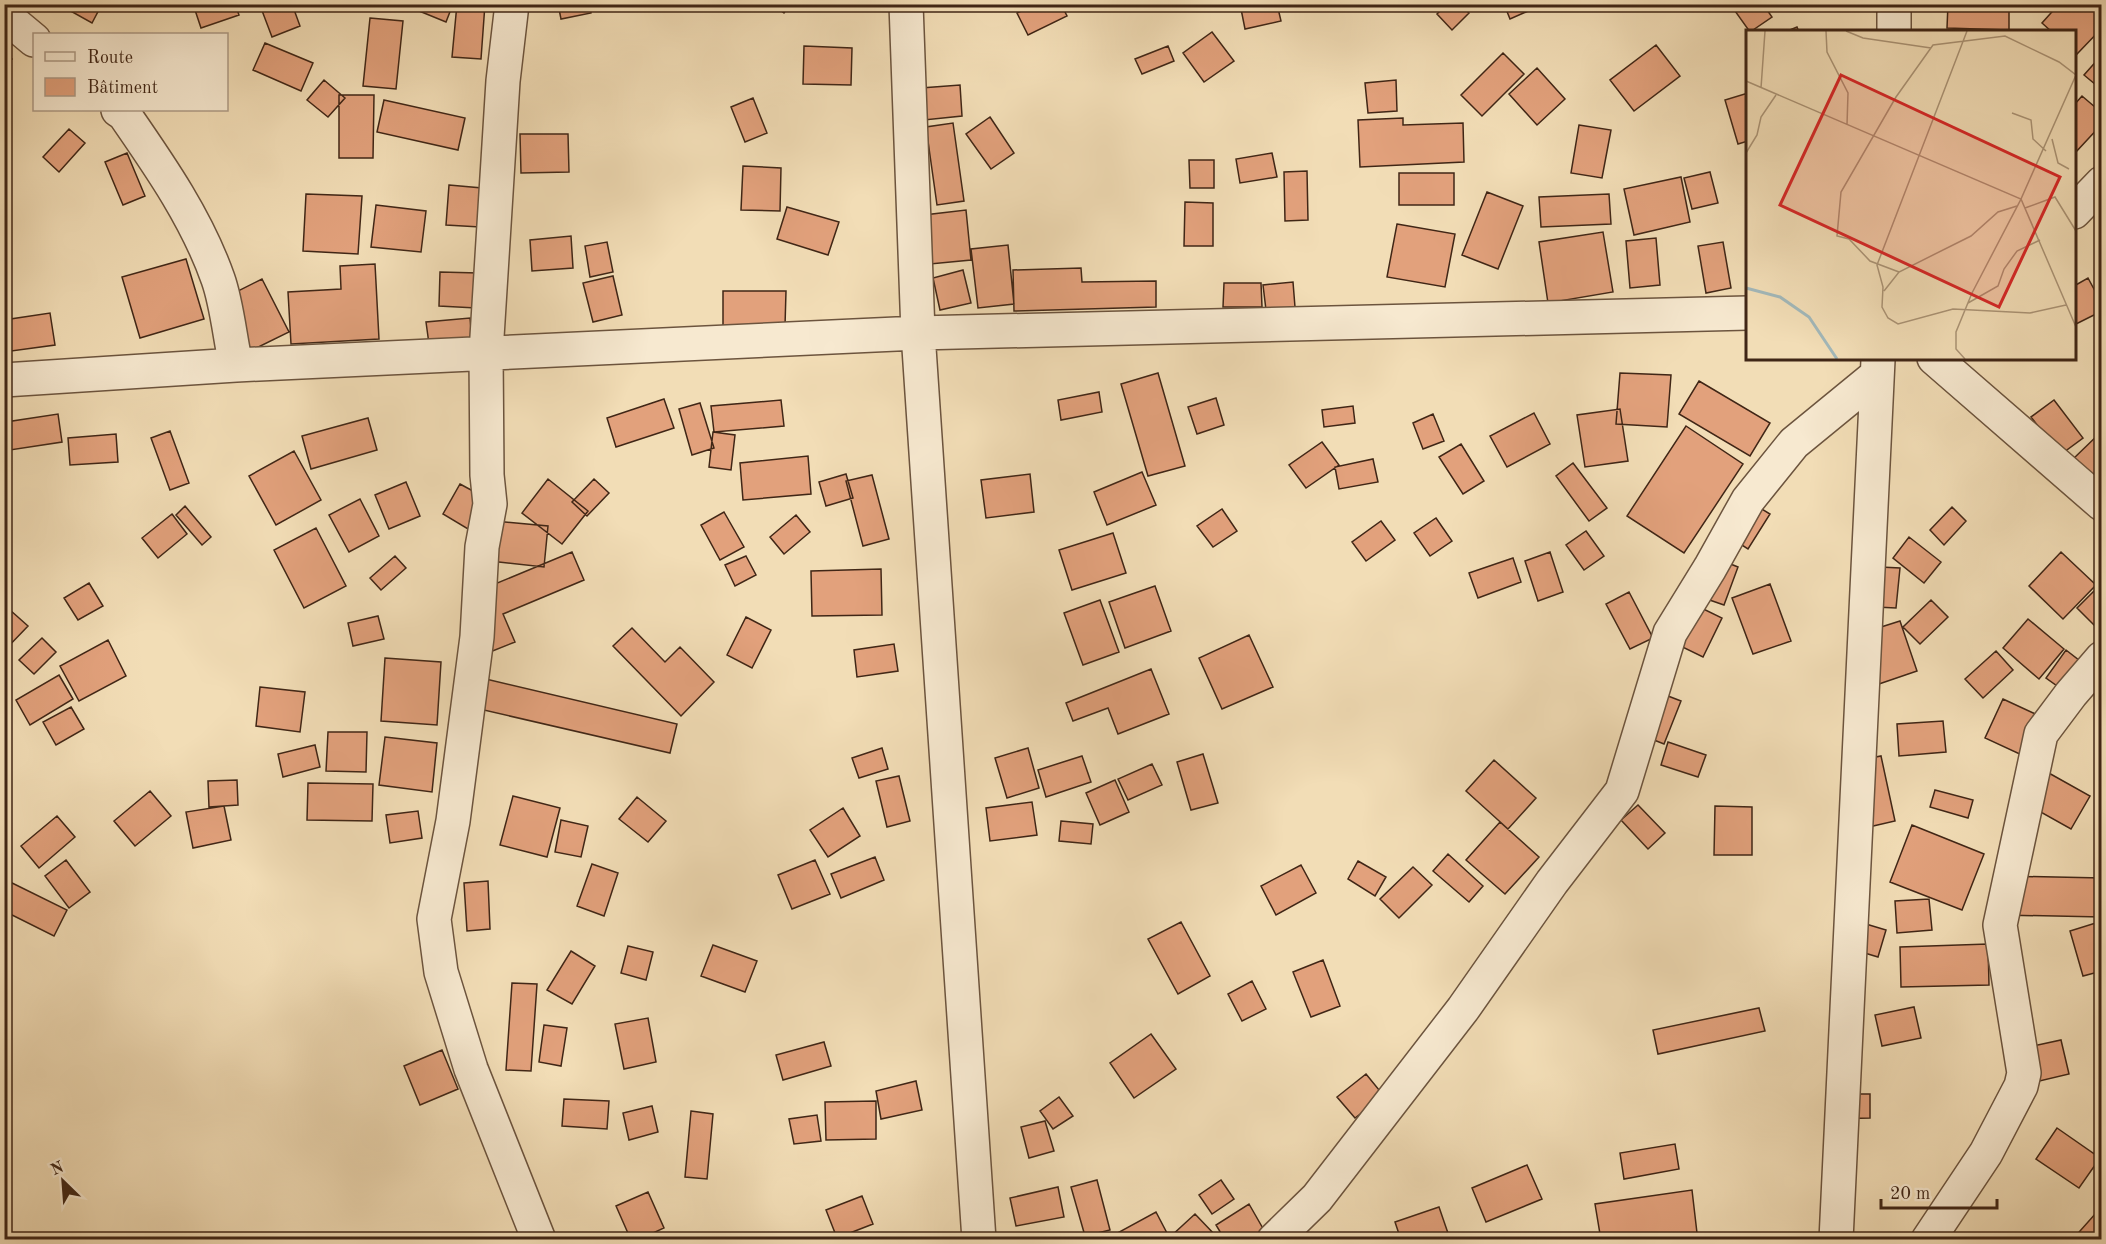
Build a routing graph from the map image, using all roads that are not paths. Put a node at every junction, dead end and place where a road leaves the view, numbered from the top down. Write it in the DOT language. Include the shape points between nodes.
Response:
graph roads {
  1 [pos="512,4"];
  2 [pos="906,4"];
  3 [pos="1894,4"];
  4 [pos="4,15"];
  5 [pos="1894,30"];
  6 [pos="33,39"];
  7 [pos="120,111"];
  8 [pos="2102,183"];
  9 [pos="2076,210"];
  10 [pos="1746,313"];
  11 [pos="918,333"];
  12 [pos="486,353"];
  13 [pos="1941,361"];
  14 [pos="236,365"];
  15 [pos="1878,367"];
  16 [pos="4,380"];
  17 [pos="2102,504"];
  18 [pos="2102,658"];
  19 [pos="539,1239"];
  20 [pos="979,1239"];
  21 [pos="1274,1239"];
  22 [pos="1836,1239"];
  23 [pos="1928,1239"];
  1 -- 12 [label="street" via="503,81"];
  2 -- 11 [label="street"];
  3 -- 5 [label="street"];
  4 -- 6 [label="street"];
  7 -- 14 [label="street" via="163,170 199,234 219,280"];
  8 -- 9 [label="street"];
  10 -- 11 [label="street"];
  11 -- 12 [label="street"];
  11 -- 20 [label="street"];
  12 -- 14 [label="street"];
  12 -- 19 [label="street" via="490,504 453,820 435,919 441,972 471,1069"];
  13 -- 17 [label="street"];
  14 -- 16 [label="street"];
  15 -- 21 [label="street" via="1794,443 1748,500 1670,633 1622,791 1463,1009 1317,1198"];
  15 -- 22 [label="street"];
  18 -- 23 [label="street" via="2042,734 2000,925 2024,1073 2021,1086 1986,1153"];
}
